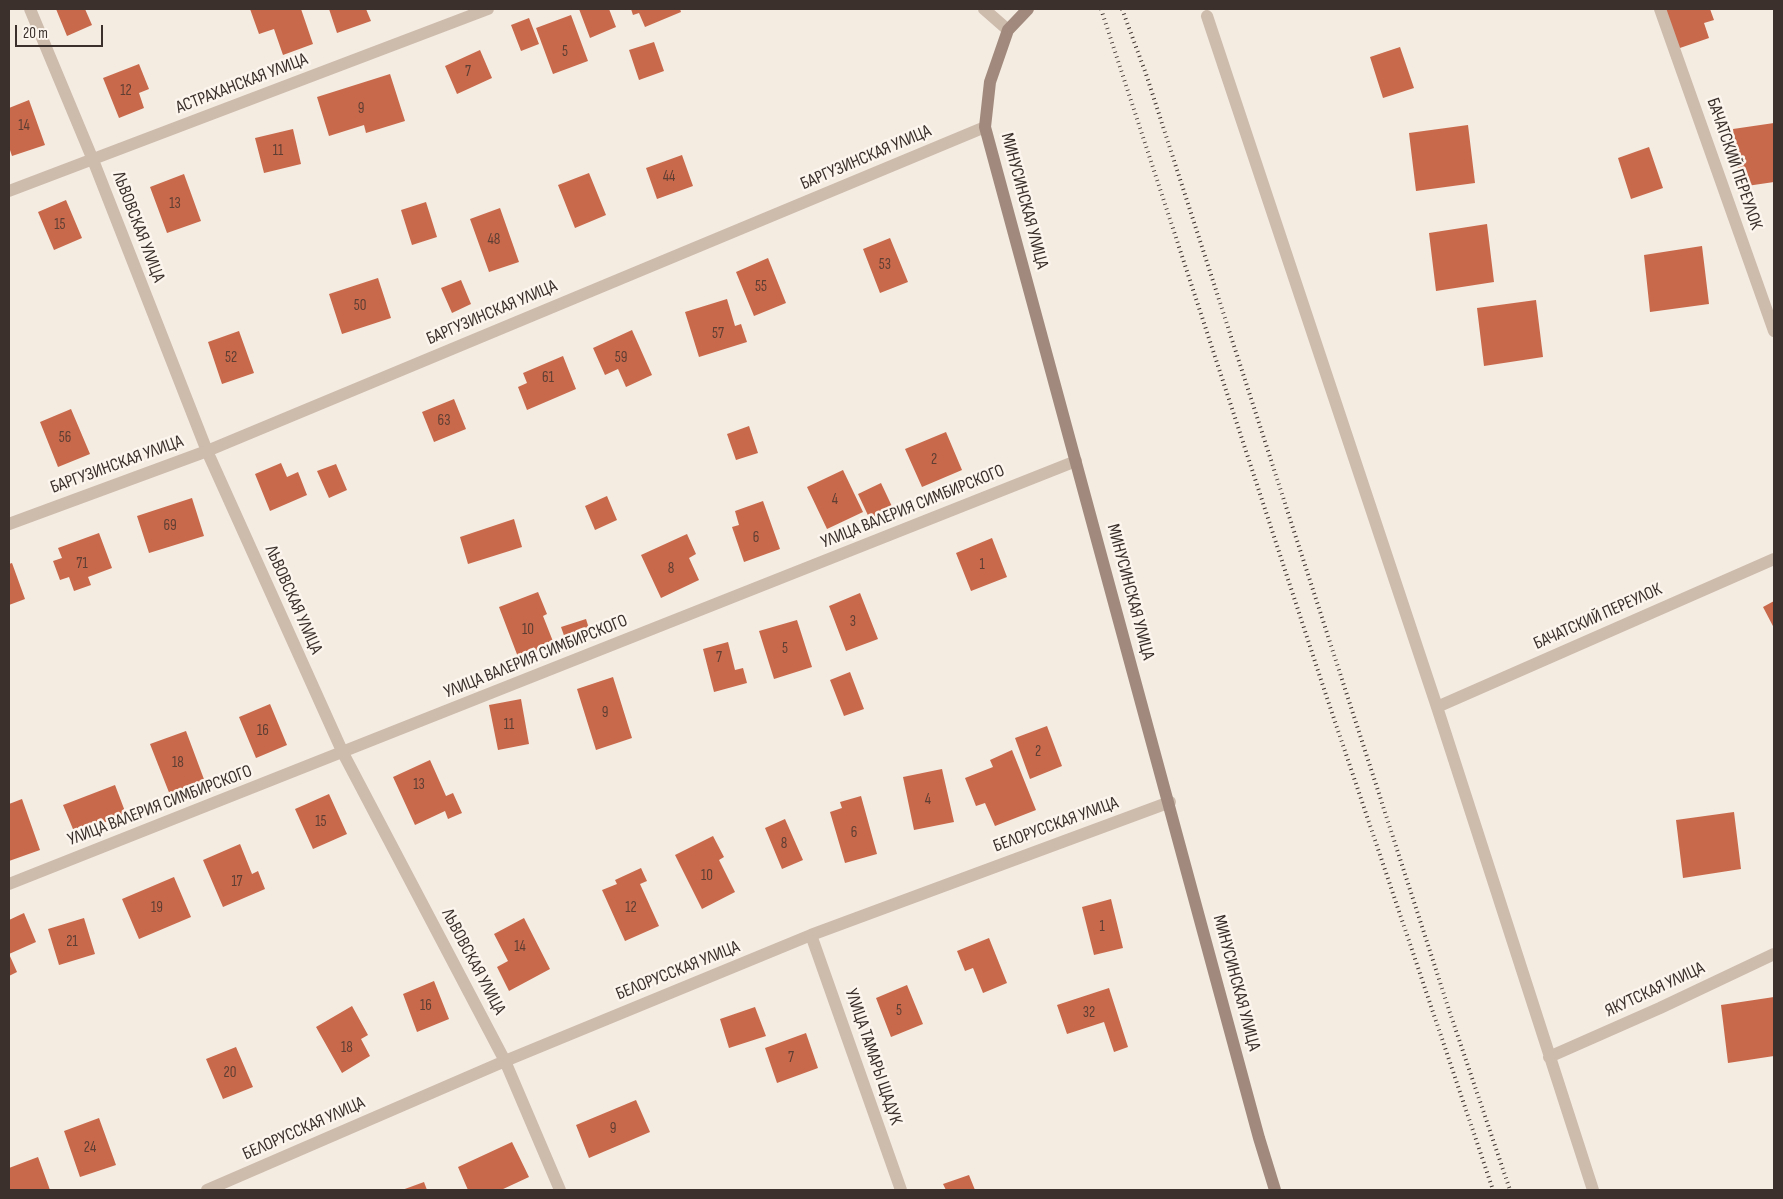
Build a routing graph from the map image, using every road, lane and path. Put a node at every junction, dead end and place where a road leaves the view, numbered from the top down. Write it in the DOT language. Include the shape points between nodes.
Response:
graph roads {
  1 [pos="30,9"];
  2 [pos="488,9"];
  3 [pos="984,9"];
  4 [pos="1028,9"];
  5 [pos="1660,9"];
  6 [pos="1207,16"];
  7 [pos="1008,30"];
  8 [pos="985,127"];
  9 [pos="93,160"];
  10 [pos="9,191"];
  11 [pos="1774,331"];
  12 [pos="207,451"];
  13 [pos="1076,461"];
  14 [pos="9,524"];
  15 [pos="1774,559"];
  16 [pos="1437,707"];
  17 [pos="343,753"];
  18 [pos="1170,802"];
  19 [pos="9,884"];
  20 [pos="811,935"];
  21 [pos="1774,954"];
  22 [pos="1549,1057"];
  23 [pos="505,1060"];
  24 [pos="207,1190"];
  25 [pos="560,1190"];
  26 [pos="901,1190"];
  27 [pos="1275,1190"];
  28 [pos="1593,1190"];
  1 -- 9 [label="street, ЛЬВОВСКАЯ УЛИЦА"];
  2 -- 9 [label="street, АСТРАХАНСКАЯ УЛИЦА"];
  3 -- 7 [label="street"];
  4 -- 7 [label="main road, МИНУСИНСКАЯ УЛИЦА"];
  5 -- 11 [label="street, БАЧАТСКИЙ ПЕРЕУЛОК"];
  6 -- 16 [label="street"];
  7 -- 8 [label="main road, МИНУСИНСКАЯ УЛИЦА" via="990,82"];
  8 -- 12 [label="street, БАРГУЗИНСКАЯ УЛИЦА"];
  8 -- 13 [label="main road, МИНУСИНСКАЯ УЛИЦА"];
  9 -- 10 [label="street, АСТРАХАНСКАЯ УЛИЦА"];
  9 -- 12 [label="street, ЛЬВОВСКАЯ УЛИЦА"];
  12 -- 14 [label="street, БАРГУЗИНСКАЯ УЛИЦА"];
  12 -- 17 [label="street, ЛЬВОВСКАЯ УЛИЦА"];
  13 -- 17 [label="street, УЛИЦА ВАЛЕРИЯ СИМБИРСКОГО"];
  13 -- 18 [label="main road, МИНУСИНСКАЯ УЛИЦА"];
  15 -- 16 [label="street, БАЧАТСКИЙ ПЕРЕУЛОК"];
  16 -- 22 [label="street"];
  17 -- 19 [label="street, УЛИЦА ВАЛЕРИЯ СИМБИРСКОГО"];
  17 -- 23 [label="street, ЛЬВОВСКАЯ УЛИЦА"];
  18 -- 20 [label="street, БЕЛОРУССКАЯ УЛИЦА"];
  18 -- 27 [label="main road, МИНУСИНСКАЯ УЛИЦА"];
  20 -- 23 [label="street, БЕЛОРУССКАЯ УЛИЦА"];
  20 -- 26 [label="street, УЛИЦА ТАМАРЫ ЩАДУК"];
  21 -- 22 [label="street, ЯКУТСКАЯ УЛИЦА"];
  22 -- 28 [label="street"];
  23 -- 24 [label="street, БЕЛОРУССКАЯ УЛИЦА"];
  23 -- 25 [label="street, ЛЬВОВСКАЯ УЛИЦА"];
}
